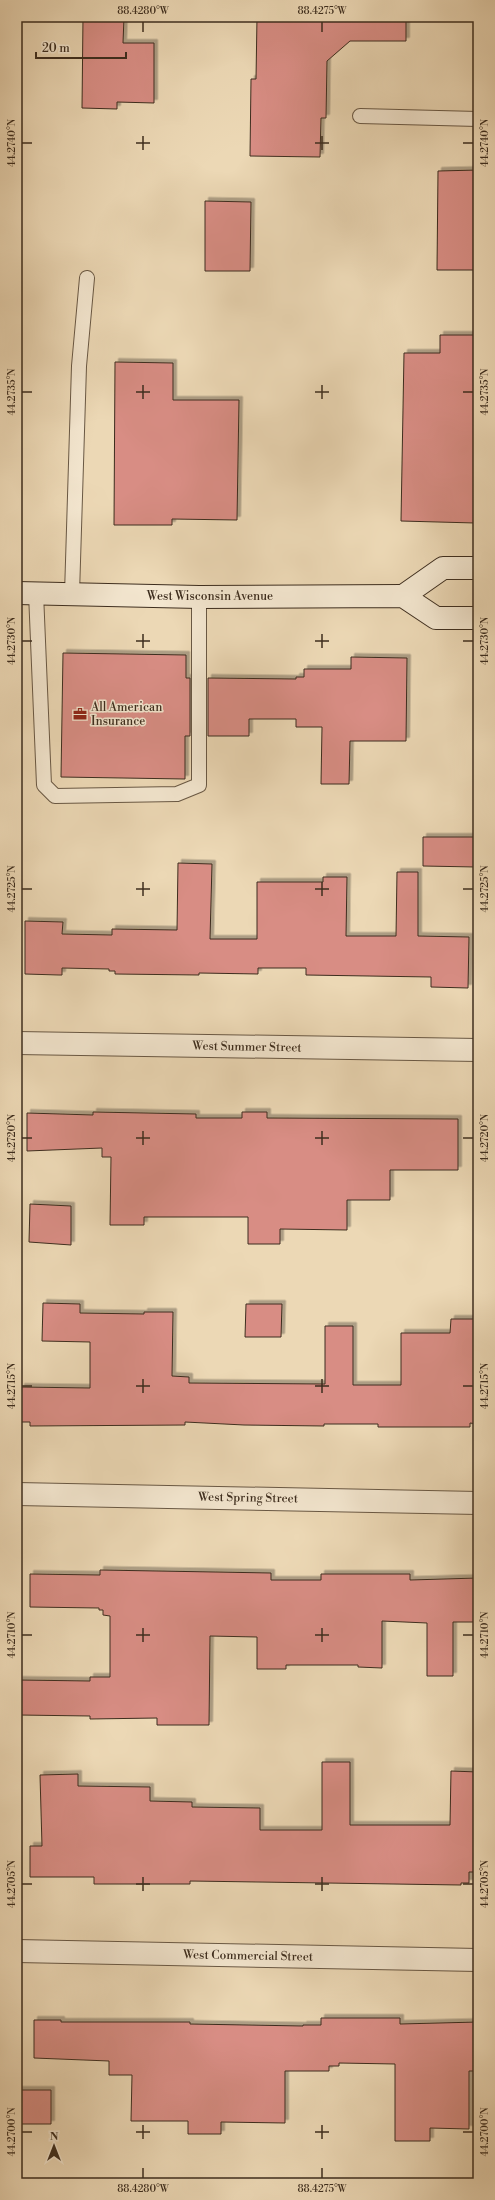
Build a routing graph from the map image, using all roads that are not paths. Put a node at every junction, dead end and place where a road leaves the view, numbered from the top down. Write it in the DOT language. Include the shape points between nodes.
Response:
graph roads {
  1 [pos="360,116"];
  2 [pos="478,119"];
  3 [pos="87,278"];
  4 [pos="478,568"];
  5 [pos="27,593"];
  6 [pos="72,594"];
  7 [pos="403,596"];
  8 [pos="199,597"];
  9 [pos="478,618"];
  10 [pos="17,1043"];
  11 [pos="478,1050"];
  12 [pos="17,1494"];
  13 [pos="478,1503"];
  14 [pos="17,1951"];
  15 [pos="478,1960"];
  1 -- 2 [label="lane"];
  3 -- 6 [label="lane" via="79,366"];
  4 -- 7 [label="street" via="443,568"];
  5 -- 6 [label="street, West Wisconsin Avenue"];
  5 -- 8 [label="lane" via="44,785 55,796 177,794 199,785"];
  6 -- 8 [label="street, West Wisconsin Avenue"];
  7 -- 8 [label="street, West Wisconsin Avenue"];
  7 -- 9 [label="street" via="436,618"];
  10 -- 11 [label="street, West Summer Street"];
  12 -- 13 [label="street, West Spring Street"];
  14 -- 15 [label="street, West Commercial Street"];
}
